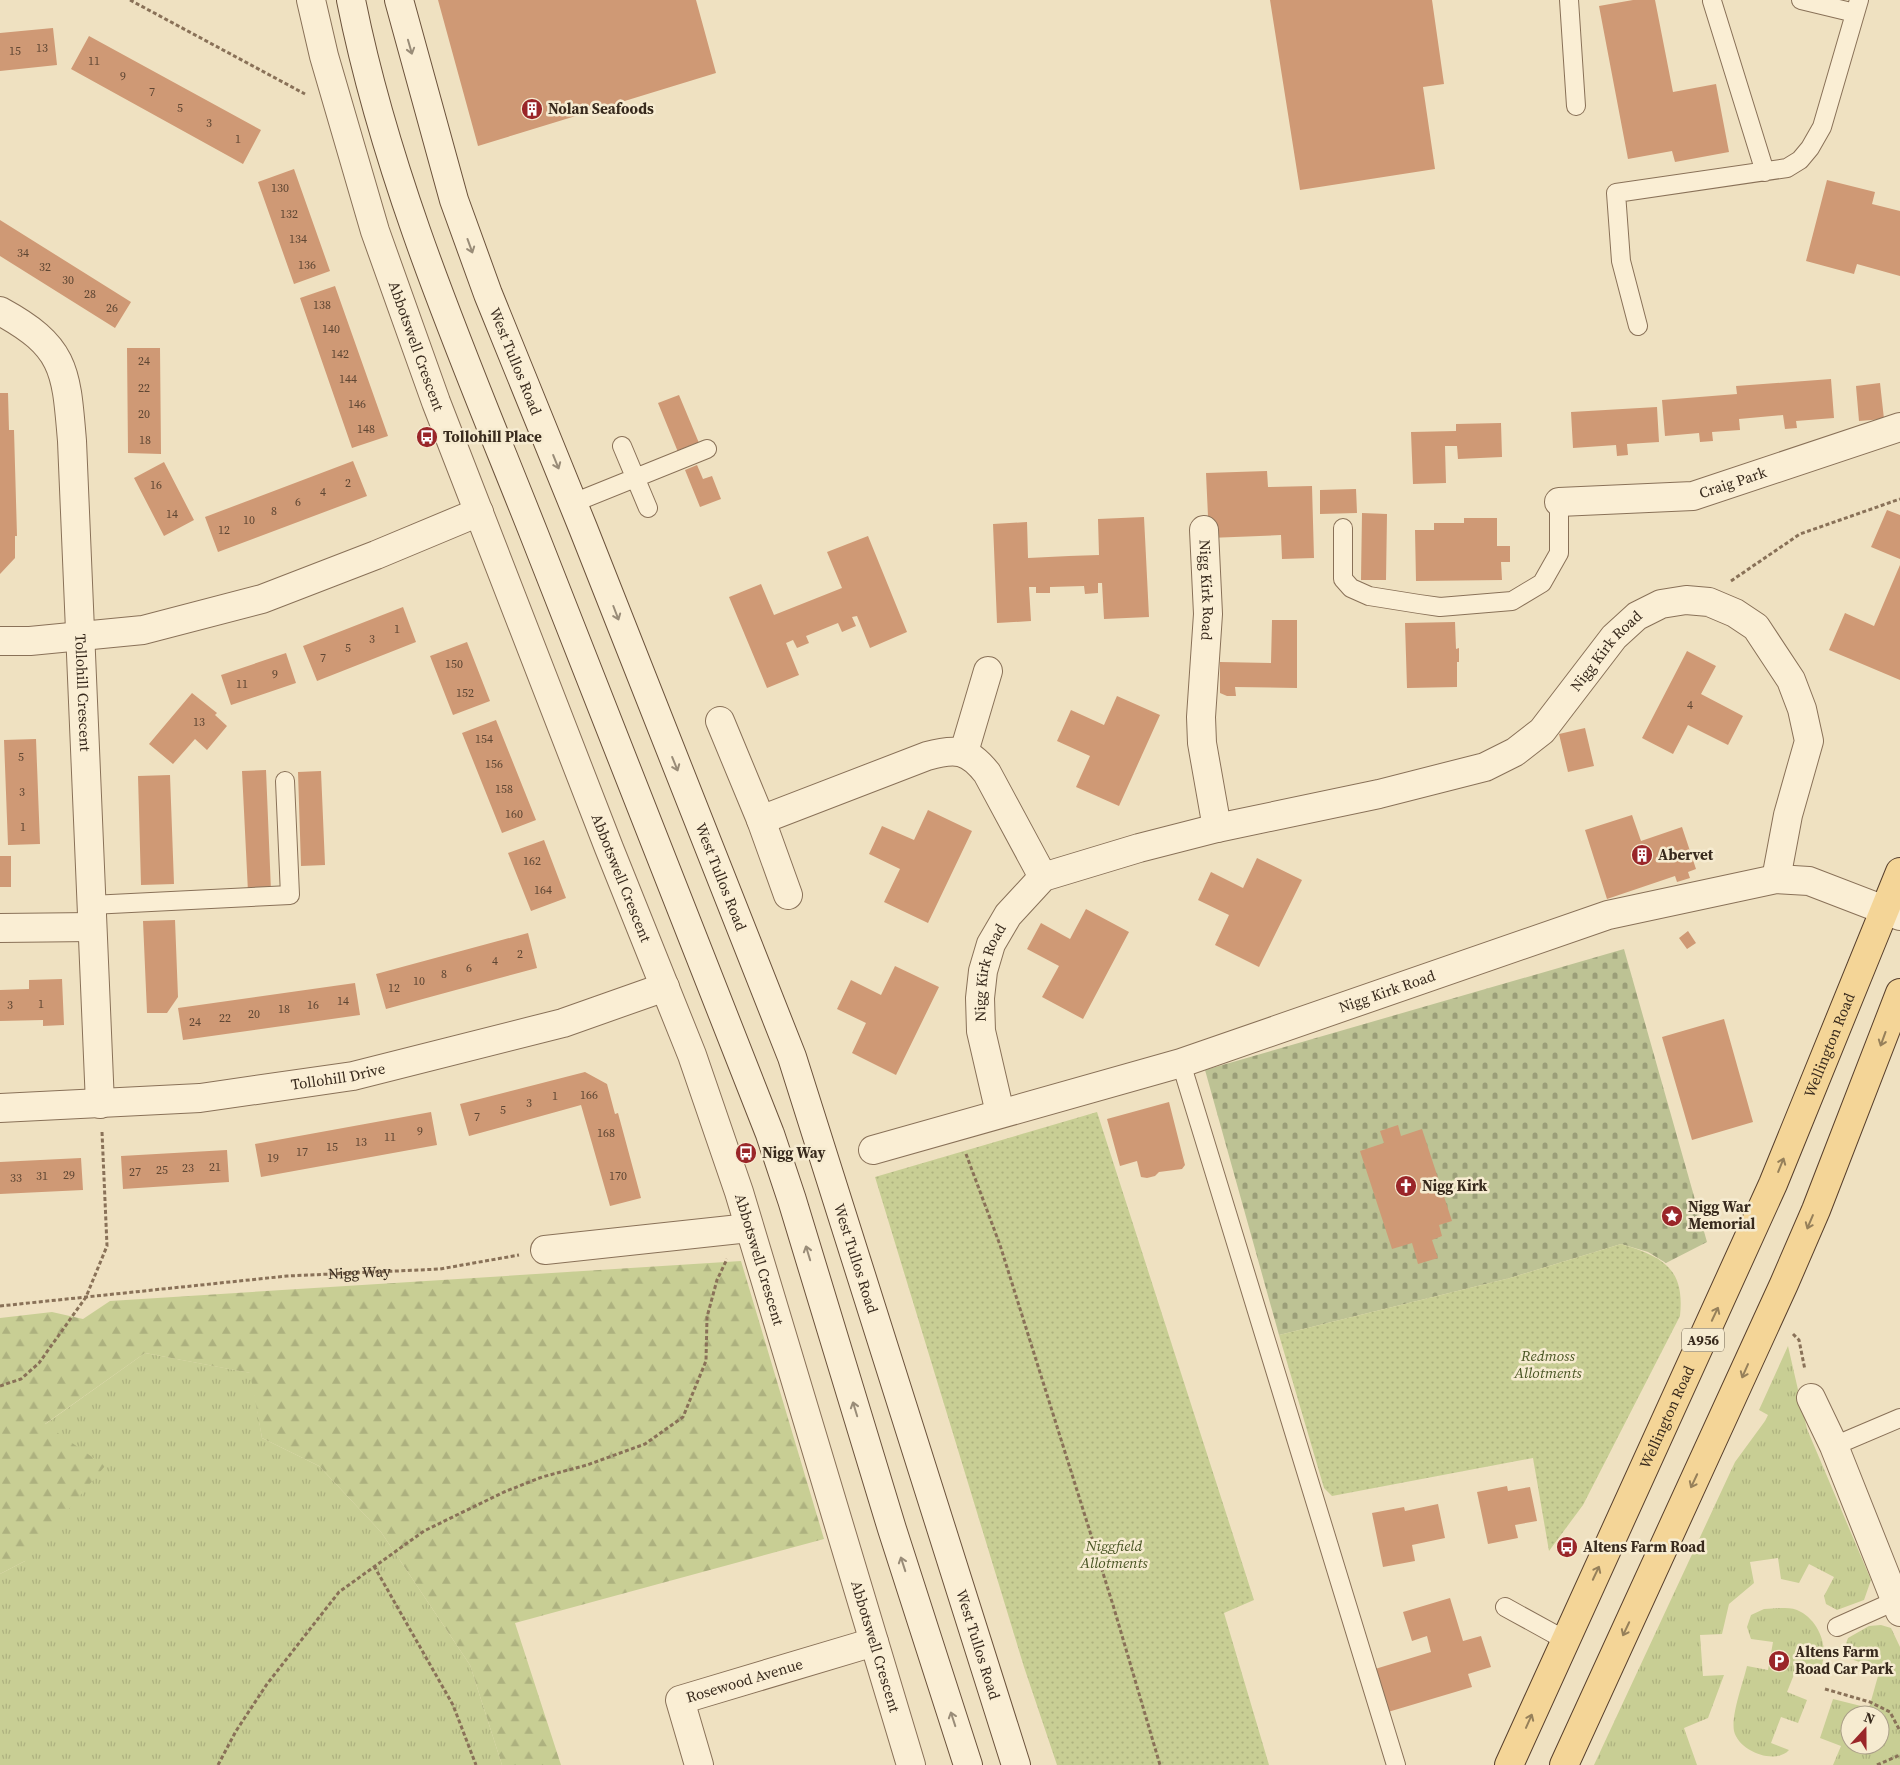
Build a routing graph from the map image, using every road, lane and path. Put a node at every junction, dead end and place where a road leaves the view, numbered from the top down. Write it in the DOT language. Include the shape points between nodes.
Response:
graph roads {
  1 [pos="130,0"];
  2 [pos="311,0"];
  3 [pos="351,0"];
  4 [pos="399,0"];
  5 [pos="1569,0"];
  6 [pos="1801,0"];
  7 [pos="1712,1"];
  8 [pos="1857,6"];
  9 [pos="1576,106"];
  10 [pos="341,114"];
  11 [pos="1766,172"];
  12 [pos="0,310"];
  13 [pos="1638,326"];
  14 [pos="1900,427"];
  15 [pos="622,446"];
  16 [pos="707,449"];
  17 [pos="635,478"];
  18 [pos="1900,499"];
  19 [pos="1559,502"];
  20 [pos="573,503"];
  21 [pos="648,508"];
  22 [pos="479,512"];
  23 [pos="1343,528"];
  24 [pos="1204,530"];
  25 [pos="1704,602"];
  26 [pos="80,636"];
  27 [pos="0,641"];
  28 [pos="988,671"];
  29 [pos="720,721"];
  30 [pos="964,752"];
  31 [pos="285,781"];
  32 [pos="761,820"];
  33 [pos="1217,828"];
  34 [pos="1900,872"];
  35 [pos="1043,877"];
  36 [pos="1776,879"];
  37 [pos="788,896"];
  38 [pos="1893,913"];
  39 [pos="91,916"];
  40 [pos="0,928"];
  41 [pos="665,987"];
  42 [pos="1900,993"];
  43 [pos="1181,1063"];
  44 [pos="100,1104"];
  45 [pos="0,1108"];
  46 [pos="1000,1113"];
  47 [pos="960,1126"];
  48 [pos="873,1150"];
  49 [pos="751,1233"];
  50 [pos="545,1250"];
  51 [pos="86,1297"];
  52 [pos="0,1306"];
  53 [pos="1773,1308"];
  54 [pos="0,1386"];
  55 [pos="1811,1398"];
  56 [pos="1900,1418"];
  57 [pos="1834,1446"];
  58 [pos="374,1566"];
  59 [pos="1506,1607"];
  60 [pos="1897,1607"];
  61 [pos="1837,1627"];
  62 [pos="1565,1640"];
  63 [pos="874,1642"];
  64 [pos="1825,1689"];
  65 [pos="1900,1731"];
  66 [pos="1900,1755"];
  67 [pos="218,1765"];
  68 [pos="476,1765"];
  69 [pos="699,1765"];
  70 [pos="911,1765"];
  71 [pos="968,1765"];
  72 [pos="1016,1765"];
  73 [pos="1160,1765"];
  74 [pos="1396,1765"];
  75 [pos="1509,1765"];
  76 [pos="1564,1765"];
  77 [pos="1877,1765"];
  1 -- 10 [label="path"];
  2 -- 10 [label="street, Abbotswell Crescent"];
  71 -- 3 [label="street, one-way" via="770,1134 443,305 396,169"];
  4 -- 20 [label="street, West Tullos Road, one-way" via="454,200"];
  5 -- 9 [label="lane"];
  6 -- 8 [label="lane"];
  7 -- 11 [label="lane"];
  8 -- 11 [label="lane" via="1822,127 1800,160 1787,168"];
  10 -- 22 [label="street, Abbotswell Crescent" via="375,231"];
  11 -- 13 [label="lane" via="1616,193 1621,261"];
  12 -- 26 [label="street, Tollohill Crescent" via="38,333 54,352 68,389"];
  14 -- 19 [label="street, Craig Park" via="1693,496"];
  15 -- 17 [label="lane"];
  16 -- 17 [label="lane"];
  17 -- 20 [label="lane"];
  17 -- 21 [label="lane"];
  18 -- 25 [label="path" via="1800,534"];
  19 -- 23 [label="lane" via="1559,553 1542,583 1512,601 1440,607 1369,596 1351,588 1343,579"];
  20 -- 72 [label="street, West Tullos Road, one-way" via="792,1057"];
  22 -- 26 [label="street" via="262,599 143,630"];
  22 -- 41 [label="street, Abbotswell Crescent"];
  24 -- 33 [label="street, Nigg Kirk Road" via="1208,614 1202,734"];
  25 -- 33 [label="street, Nigg Kirk Road" via="1686,600 1661,604 1637,616 1614,637 1542,730 1486,768"];
  25 -- 36 [label="street, Nigg Kirk Road" via="1735,613 1756,627 1791,680 1802,709 1809,741 1788,815"];
  26 -- 27 [label="street"];
  26 -- 39 [label="street, Tollohill Crescent"];
  28 -- 30 [label="street"];
  29 -- 32 [label="street"];
  30 -- 32 [label="street" via="947,750 927,756"];
  30 -- 35 [label="street" via="987,773"];
  31 -- 39 [label="lane" via="290,895"];
  32 -- 37 [label="street"];
  33 -- 35 [label="street, Nigg Kirk Road"];
  34 -- 38 [label="main road, Wellington Road / A956"];
  35 -- 46 [label="street, Nigg Kirk Road" via="1008,915 992,944 984,971 980,998 981,1032"];
  36 -- 38 [label="street, Nigg Kirk Road" via="1809,881"];
  36 -- 43 [label="street, Nigg Kirk Road" via="1608,914"];
  62 -- 38 [label="main road, Wellington Road / A956, one-way"];
  39 -- 40 [label="street"];
  39 -- 44 [label="street, Tollohill Crescent"];
  41 -- 44 [label="street, Tollohill Drive" via="563,1023 353,1076 200,1098"];
  41 -- 49 [label="street, Abbotswell Crescent" via="692,1055"];
  42 -- 53 [label="main road, one-way" via="1816,1210"];
  43 -- 46 [label="street, Nigg Kirk Road"];
  43 -- 74 [label="lane"];
  44 -- 45 [label="street, Tollohill Drive"];
  44 -- 51 [label="path" via="107,1246"];
  46 -- 47 [label="street, Nigg Kirk Road"];
  47 -- 48 [label="street, Nigg Kirk Road"];
  47 -- 73 [label="path" via="964,1150 1000,1245"];
  49 -- 50 [label="street"];
  49 -- 58 [label="path" via="730,1254 717,1280 707,1317 706,1361 683,1417 645,1444 542,1477 495,1496 424,1531"];
  49 -- 63 [label="street, Abbotswell Crescent"];
  50 -- 51 [label="path, Nigg Way" via="440,1269 287,1276"];
  51 -- 52 [label="path, Nigg Way"];
  51 -- 54 [label="path" via="39,1363 21,1379"];
  53 -- 55 [label="path" via="1799,1340"];
  53 -- 76 [label="main road, one-way"];
  55 -- 57 [label="street"];
  56 -- 57 [label="lane"];
  57 -- 60 [label="street"];
  58 -- 67 [label="path" via="339,1592 267,1684"];
  58 -- 68 [label="path" via="453,1705"];
  59 -- 62 [label="lane"];
  60 -- 61 [label="lane"];
  75 -- 62 [label="main road, Wellington Road / A956, one-way"];
  63 -- 69 [label="street, Rosewood Avenue" via="680,1700"];
  63 -- 70 [label="street, Abbotswell Crescent"];
  64 -- 65 [label="path" via="1870,1702 1890,1712"];
  66 -- 77 [label="path"];
}
